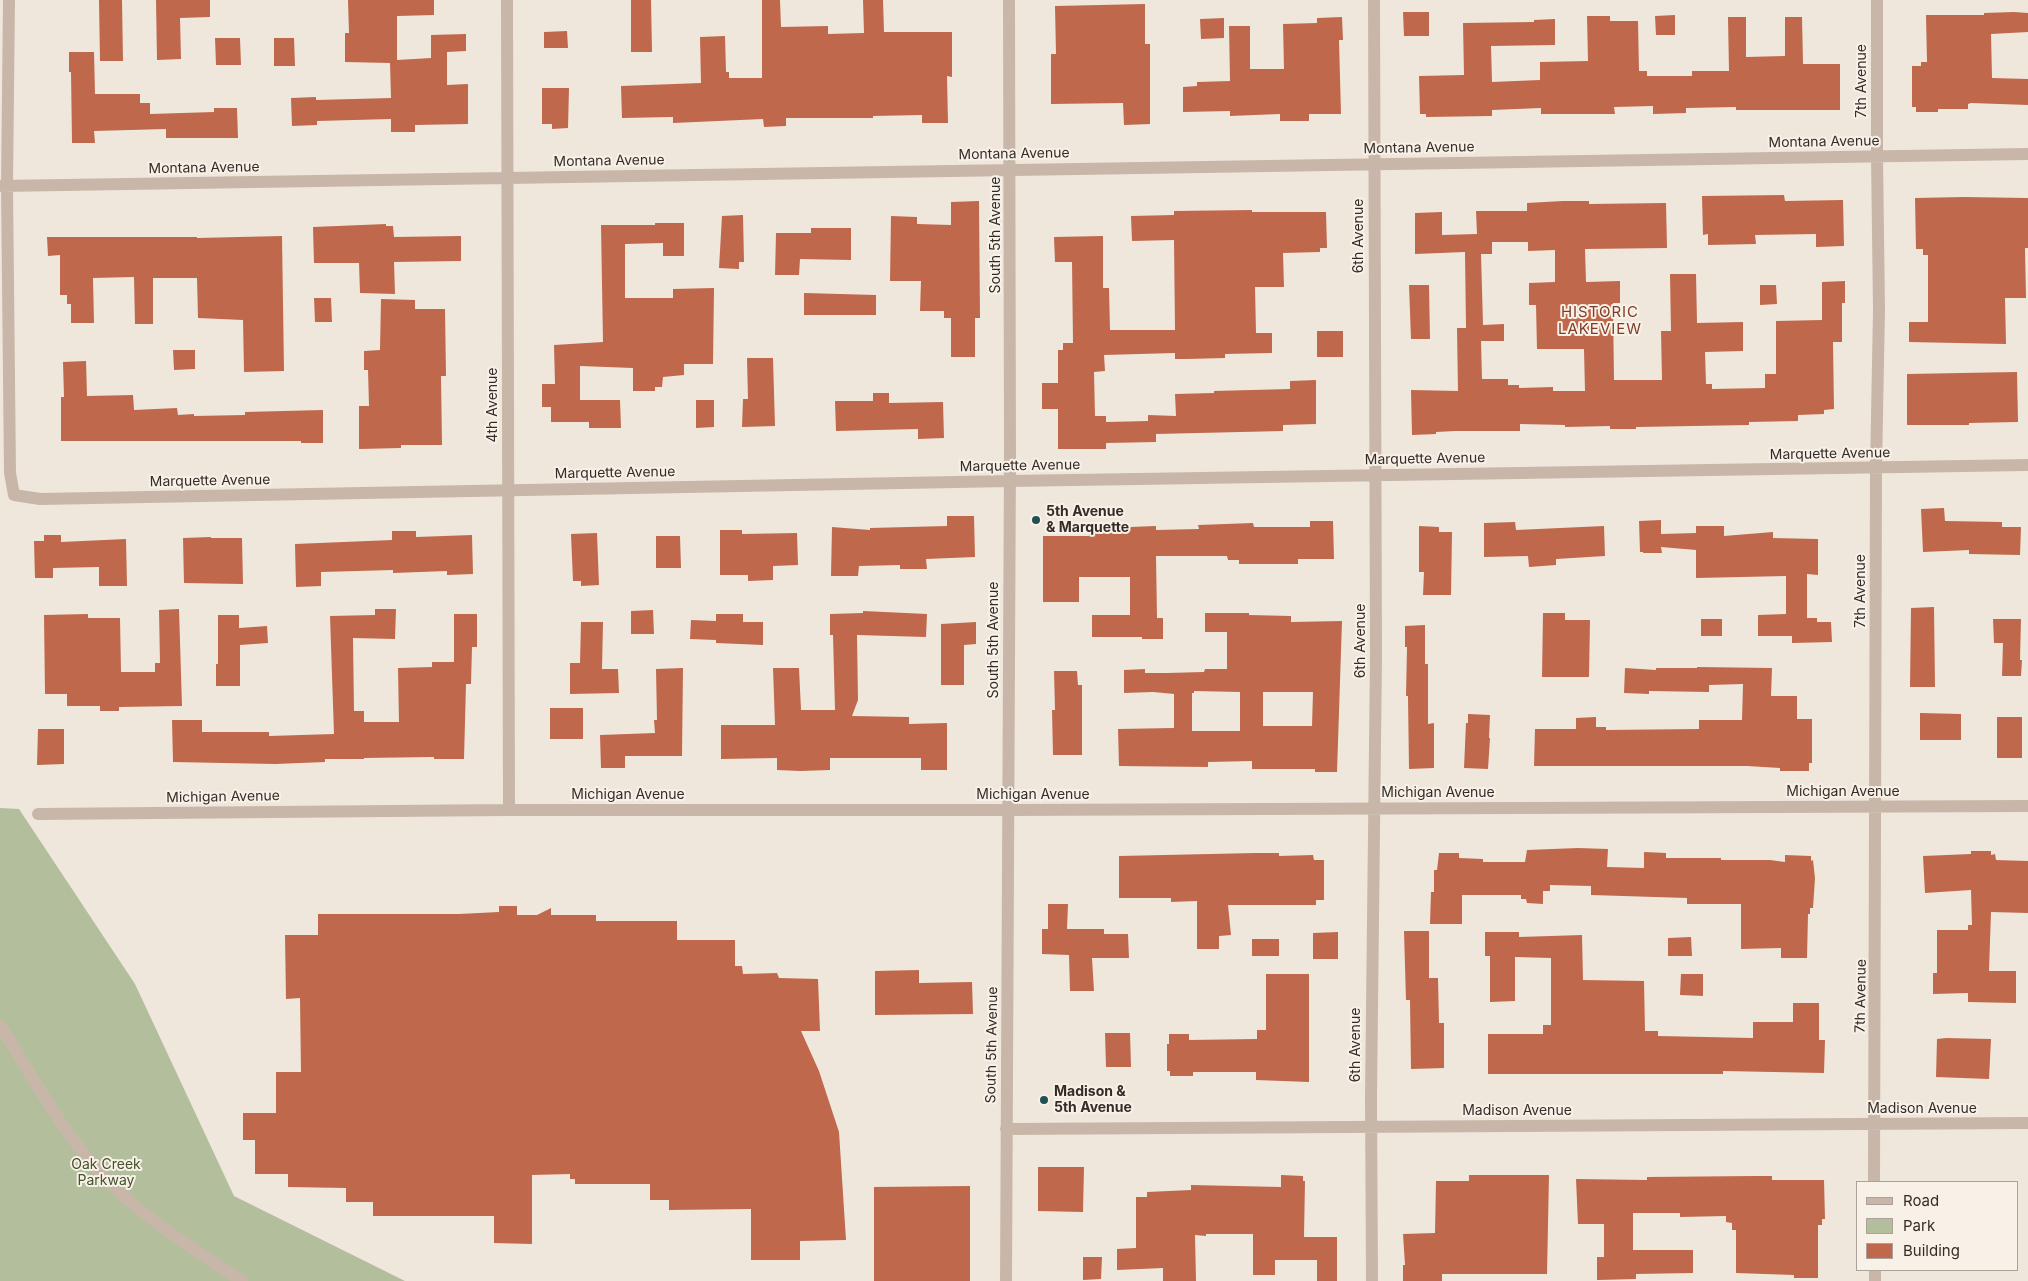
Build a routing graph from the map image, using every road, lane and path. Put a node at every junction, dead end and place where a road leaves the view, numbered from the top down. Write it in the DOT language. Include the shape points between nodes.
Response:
graph roads {
  1 [pos="9,0"];
  2 [pos="507,0"];
  3 [pos="1009,0"];
  4 [pos="1374,0"];
  5 [pos="1877,0"];
  6 [pos="2028,154"];
  7 [pos="1877,156"];
  8 [pos="1373,164"];
  9 [pos="1011,169"];
  10 [pos="508,178"];
  11 [pos="4,186"];
  12 [pos="2028,465"];
  13 [pos="1876,468"];
  14 [pos="1374,475"];
  15 [pos="1010,481"];
  16 [pos="508,490"];
  17 [pos="2028,806"];
  18 [pos="1874,807"];
  19 [pos="1374,808"];
  20 [pos="509,810"];
  21 [pos="1008,810"];
  22 [pos="38,814"];
  23 [pos="0,1025"];
  24 [pos="2028,1123"];
  25 [pos="1874,1124"];
  26 [pos="1371,1126"];
  27 [pos="1006,1129"];
  28 [pos="1874,1181"];
  29 [pos="242,1281"];
  30 [pos="1006,1281"];
  31 [pos="1372,1281"];
  1 -- 11 [label="street"];
  2 -- 10 [label="street, 4th Avenue"];
  3 -- 9 [label="street, South 5th Avenue"];
  4 -- 8 [label="street, 6th Avenue"];
  5 -- 7 [label="street, 7th Avenue"];
  6 -- 7 [label="street, Montana Avenue"];
  7 -- 8 [label="street, Montana Avenue"];
  7 -- 13 [label="street, 7th Avenue"];
  8 -- 9 [label="street, Montana Avenue"];
  8 -- 14 [label="street, 6th Avenue"];
  9 -- 10 [label="street, Montana Avenue"];
  9 -- 15 [label="street, South 5th Avenue"];
  10 -- 11 [label="street, Montana Avenue"];
  10 -- 16 [label="street, 4th Avenue"];
  11 -- 16 [label="street, Marquette Avenue" via="10,473 14,495 40,499"];
  12 -- 13 [label="street, Marquette Avenue"];
  13 -- 14 [label="street, Marquette Avenue"];
  13 -- 18 [label="street, 7th Avenue"];
  14 -- 15 [label="street, Marquette Avenue"];
  14 -- 19 [label="street, 6th Avenue"];
  15 -- 16 [label="street, Marquette Avenue"];
  15 -- 21 [label="street, South 5th Avenue"];
  16 -- 20 [label="street, 4th Avenue"];
  17 -- 18 [label="street, Michigan Avenue"];
  18 -- 19 [label="street, Michigan Avenue"];
  18 -- 25 [label="street, 7th Avenue"];
  19 -- 21 [label="street, Michigan Avenue"];
  19 -- 26 [label="street, 6th Avenue"];
  20 -- 21 [label="street, Michigan Avenue"];
  20 -- 22 [label="street, Michigan Avenue"];
  21 -- 27 [label="street, South 5th Avenue"];
  23 -- 29 [label="street" via="63,1127 113,1186 140,1210"];
  24 -- 25 [label="street, Madison Avenue"];
  25 -- 26 [label="street, Madison Avenue"];
  25 -- 28 [label="street, 7th Avenue"];
  26 -- 27 [label="street, Madison Avenue"];
  26 -- 31 [label="street, 6th Avenue"];
  27 -- 30 [label="street, South 5th Avenue"];
}
